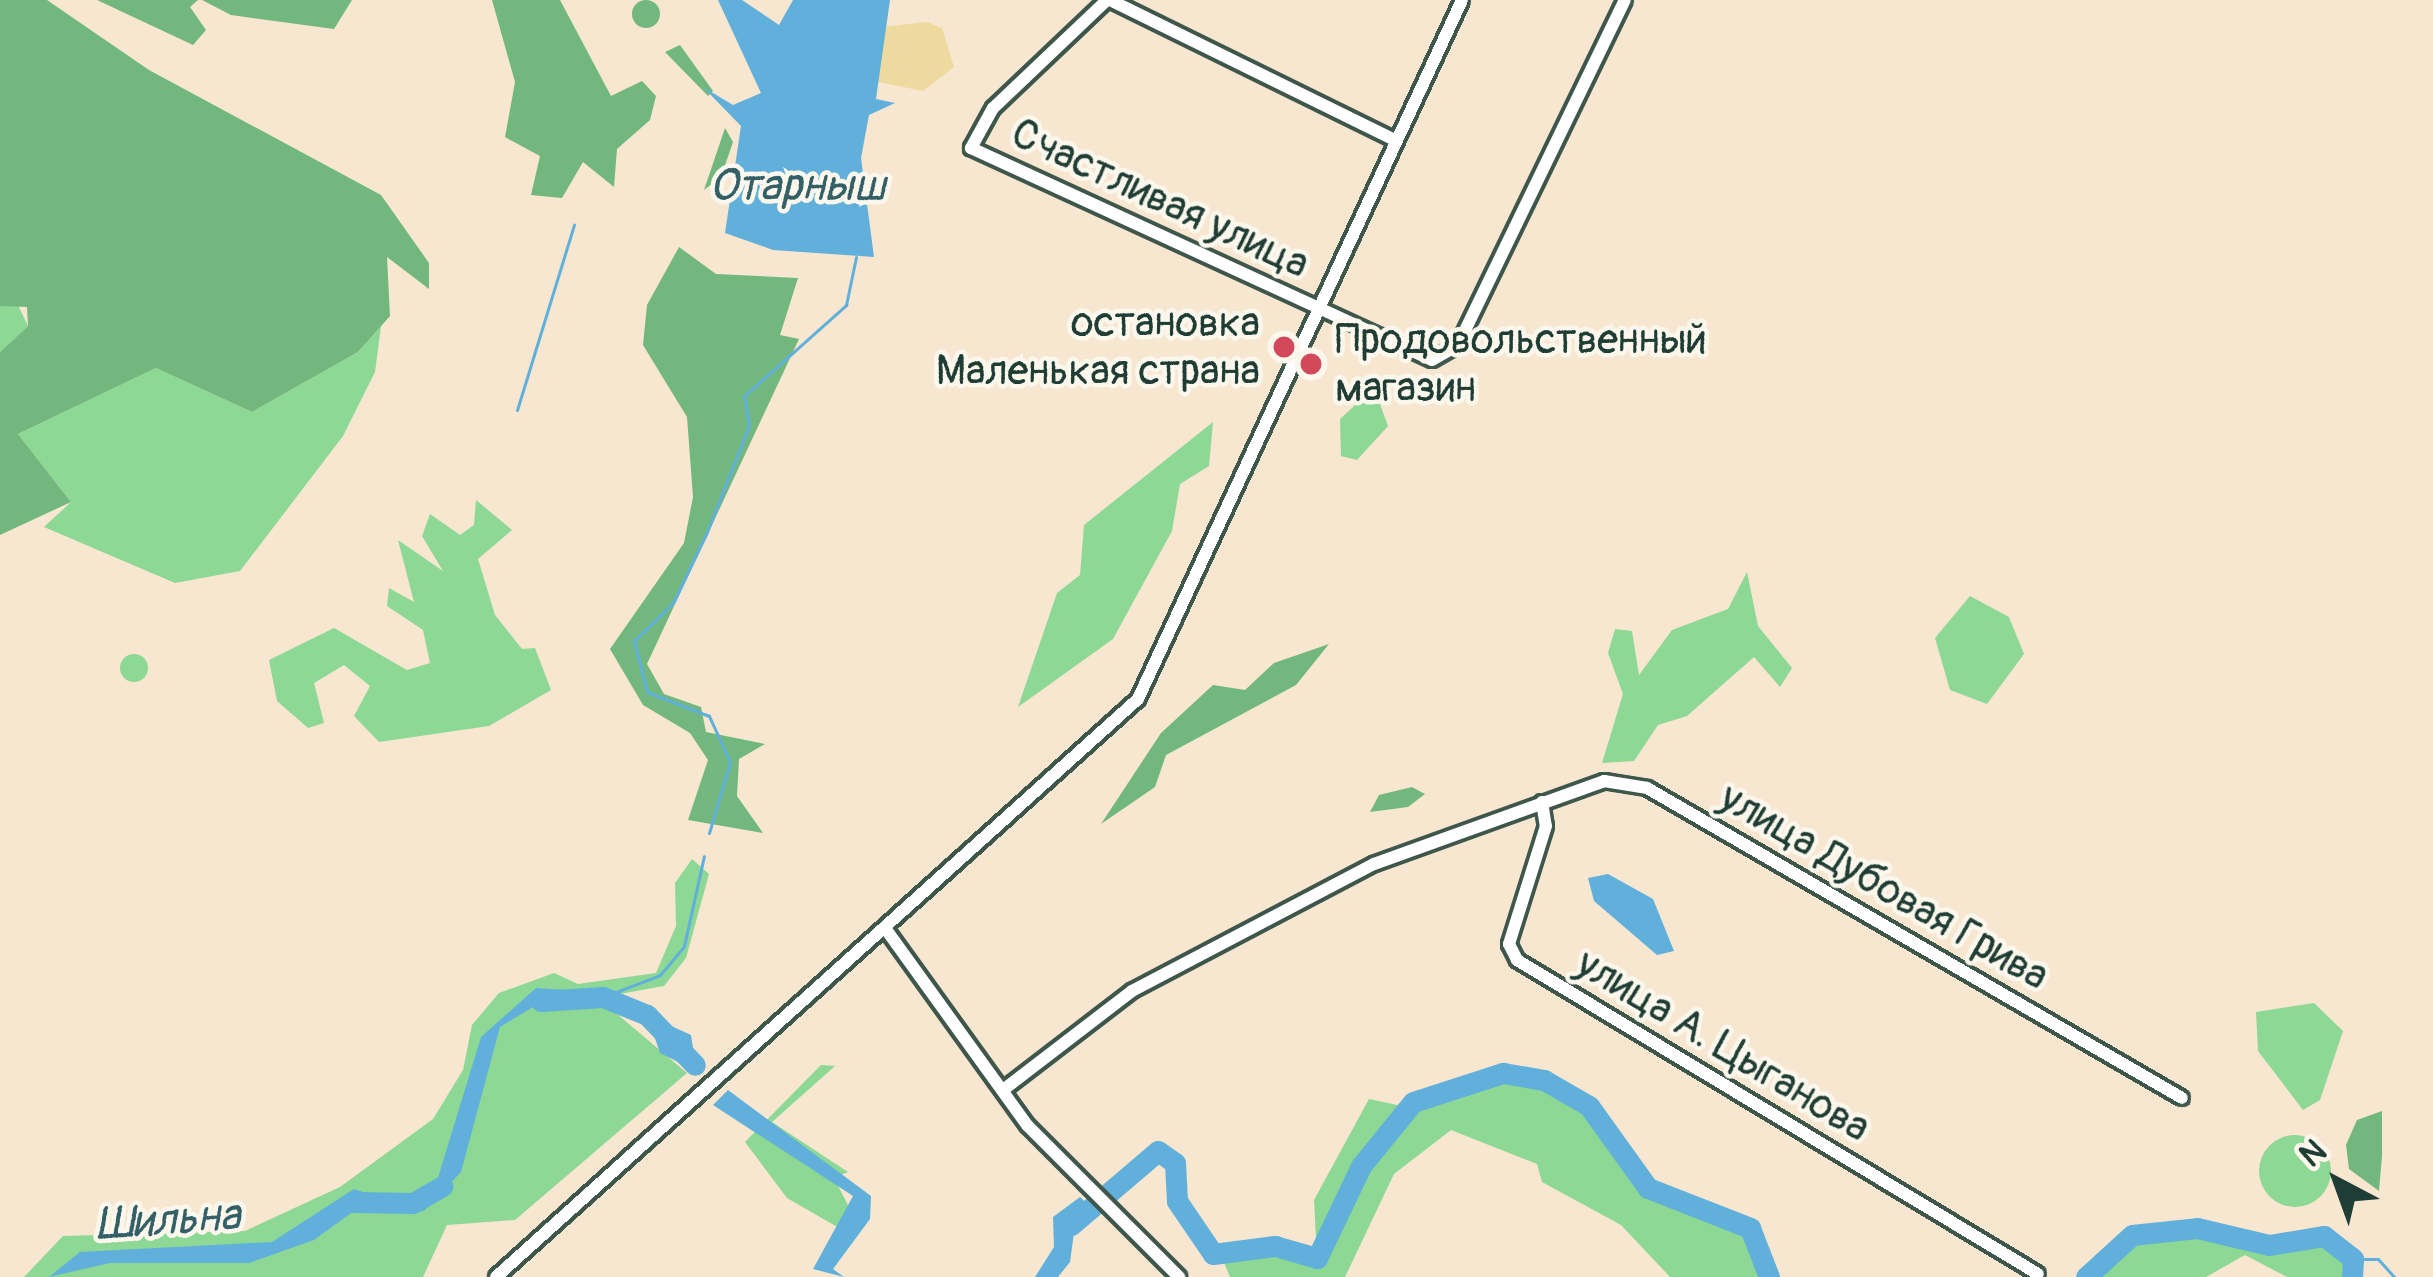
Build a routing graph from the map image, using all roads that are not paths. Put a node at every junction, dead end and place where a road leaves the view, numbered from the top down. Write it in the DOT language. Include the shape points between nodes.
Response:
graph roads {
  1 [pos="1108,0"];
  2 [pos="1462,0"];
  3 [pos="1624,0"];
  4 [pos="1396,141"];
  5 [pos="1322,309"];
  6 [pos="1542,802"];
  7 [pos="885,928"];
  8 [pos="1003,1090"];
  9 [pos="2182,1098"];
  10 [pos="2038,1274"];
  11 [pos="496,1277"];
  12 [pos="1179,1277"];
  1 -- 4 [label="street"];
  1 -- 5 [label="street, Счастливая улица" via="993,108 970,148"];
  2 -- 4 [label="street"];
  3 -- 5 [label="street, Счастливая улица" via="1451,354 1432,360"];
  4 -- 5 [label="street"];
  5 -- 7 [label="street" via="1138,699"];
  6 -- 8 [label="street, улица Дубовая Грива" via="1374,864 1132,992"];
  6 -- 9 [label="street, улица Дубовая Грива" via="1604,782 1647,788"];
  6 -- 10 [label="street, улица А. Цыганова" via="1546,826 1509,944 1517,960"];
  7 -- 8 [label="street"];
  7 -- 11 [label="street"];
  8 -- 12 [label="street" via="1075,1178"];
}
